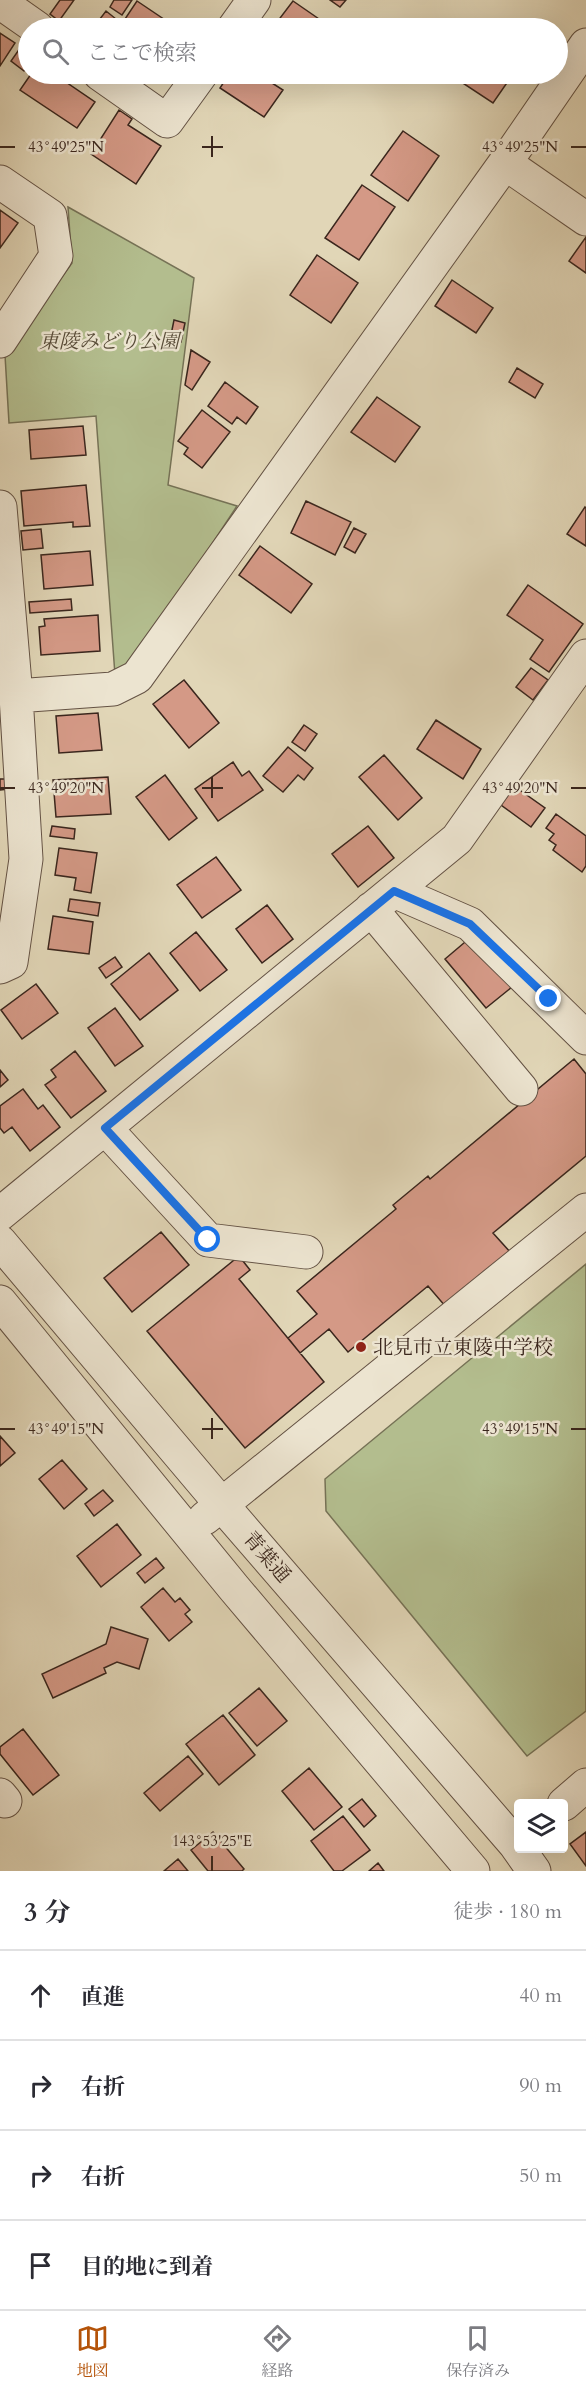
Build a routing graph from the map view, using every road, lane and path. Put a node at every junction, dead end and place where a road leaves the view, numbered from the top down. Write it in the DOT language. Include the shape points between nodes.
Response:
graph roads {
  1 [pos="254,0"];
  2 [pos="0,2"];
  3 [pos="23,18"];
  4 [pos="241,18"];
  5 [pos="586,45"];
  6 [pos="568,71"];
  7 [pos="114,84"];
  8 [pos="194,84"];
  9 [pos="559,84"];
  10 [pos="505,162"];
  11 [pos="0,182"];
  12 [pos="586,219"];
  13 [pos="0,341"];
  14 [pos="0,507"];
  15 [pos="1,543"];
  16 [pos="586,656"];
  17 [pos="16,696"];
  18 [pos="382,900"];
  19 [pos="0,967"];
  20 [pos="586,1038"];
  21 [pos="521,1089"];
  22 [pos="105,1128"];
  23 [pos="586,1210"];
  24 [pos="0,1214"];
  25 [pos="0,1242"];
  26 [pos="306,1252"];
  27 [pos="0,1302"];
  28 [pos="222,1505"];
  29 [pos="188,1533"];
  30 [pos="586,1785"];
  31 [pos="568,1801"];
  32 [pos="514,1839"];
  33 [pos="514,1844"];
  34 [pos="523,1853"];
  35 [pos="473,1871"];
  36 [pos="478,1871"];
  37 [pos="534,1871"];
  1 -- 4 [label="street"];
  2 -- 3 [label="street"];
  5 -- 6 [label="street"];
  7 -- 8 [label="street" via="167,121"];
  9 -- 10 [label="street"];
  10 -- 12 [label="street"];
  10 -- 17 [label="street" via="137,676 113,688"];
  11 -- 13 [label="street" via="50,216 56,256"];
  14 -- 15 [label="street"];
  15 -- 17 [label="street"];
  16 -- 18 [label="street" via="457,839"];
  17 -- 19 [label="street" via="26,859 11,962"];
  18 -- 20 [label="street" via="470,924"];
  18 -- 21 [label="street"];
  18 -- 22 [label="street"];
  22 -- 24 [label="street"];
  22 -- 26 [label="street" via="208,1240"];
  23 -- 28 [label="street"];
  25 -- 28 [label="street, 青葉通"];
  27 -- 29 [label="street"];
  28 -- 29 [label="street"];
  28 -- 32 [label="street, 青葉通"];
  29 -- 35 [label="street"];
  30 -- 31 [label="street"];
  33 -- 36 [label="street"];
  34 -- 37 [label="street, 青葉通"];
}
